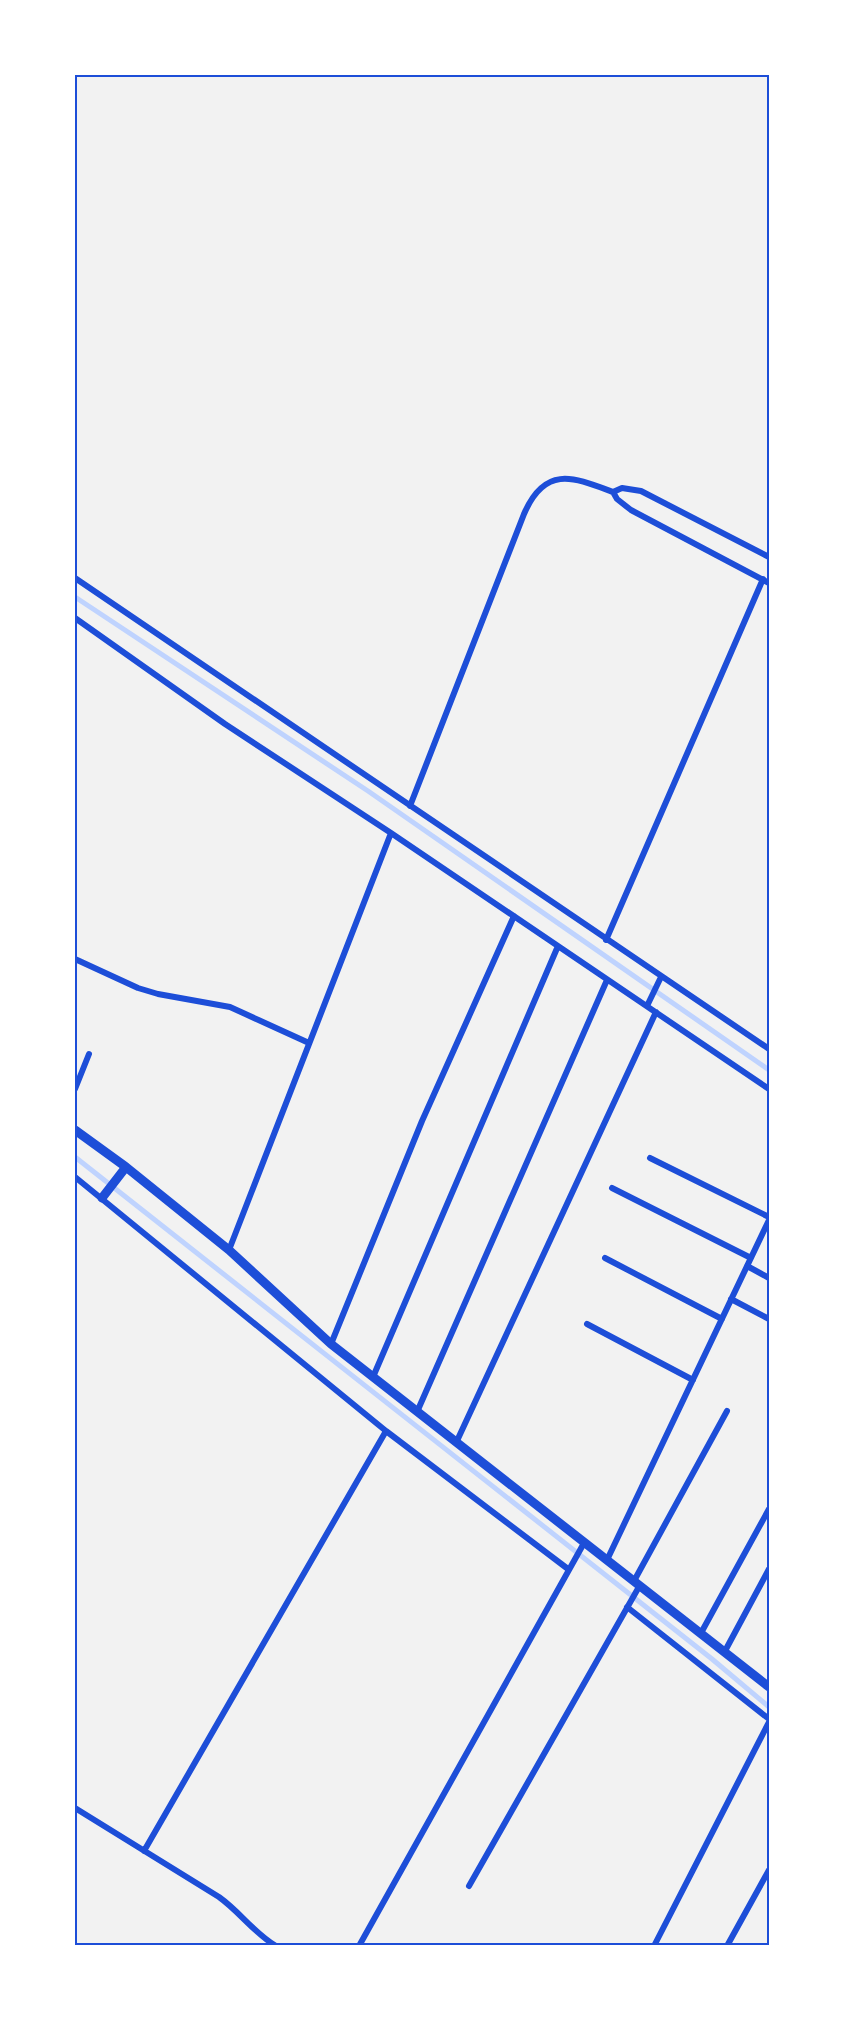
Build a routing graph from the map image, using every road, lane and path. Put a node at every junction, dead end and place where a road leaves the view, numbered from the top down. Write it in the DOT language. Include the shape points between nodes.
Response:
graph roads {
  1 [pos="613,492"];
  2 [pos="769,557"];
  3 [pos="75,578"];
  4 [pos="766,581"];
  5 [pos="75,618"];
  6 [pos="410,806"];
  7 [pos="391,833"];
  8 [pos="514,916"];
  9 [pos="606,940"];
  10 [pos="558,946"];
  11 [pos="75,959"];
  12 [pos="661,978"];
  13 [pos="608,980"];
  14 [pos="647,1006"];
  15 [pos="656,1012"];
  16 [pos="309,1043"];
  17 [pos="769,1049"];
  18 [pos="89,1054"];
  19 [pos="75,1089"];
  20 [pos="769,1089"];
  21 [pos="75,1130"];
  22 [pos="650,1158"];
  23 [pos="123,1170"];
  24 [pos="75,1178"];
  25 [pos="612,1188"];
  26 [pos="104,1195"];
  27 [pos="769,1219"];
  28 [pos="229,1250"];
  29 [pos="605,1258"];
  30 [pos="751,1258"];
  31 [pos="747,1266"];
  32 [pos="769,1278"];
  33 [pos="732,1299"];
  34 [pos="722,1319"];
  35 [pos="769,1319"];
  36 [pos="587,1324"];
  37 [pos="331,1344"];
  38 [pos="373,1377"];
  39 [pos="693,1380"];
  40 [pos="727,1411"];
  41 [pos="417,1412"];
  42 [pos="386,1431"];
  43 [pos="456,1443"];
  44 [pos="769,1509"];
  45 [pos="583,1545"];
  46 [pos="607,1560"];
  47 [pos="568,1569"];
  48 [pos="769,1569"];
  49 [pos="637,1586"];
  50 [pos="627,1607"];
  51 [pos="701,1633"];
  52 [pos="725,1651"];
  53 [pos="769,1688"];
  54 [pos="769,1721"];
  55 [pos="75,1808"];
  56 [pos="144,1851"];
  57 [pos="769,1870"];
  58 [pos="469,1886"];
  59 [pos="276,1946"];
  60 [pos="359,1946"];
  61 [pos="654,1946"];
  62 [pos="727,1946"];
  1 -- 2 [label="street" via="622,488 641,491"];
  1 -- 4 [label="street" via="631,510"];
  1 -- 6 [label="street" via="579,479 561,478 544,484 531,497"];
  3 -- 6 [label="street"];
  4 -- 9 [label="street"];
  5 -- 7 [label="street" via="225,724"];
  6 -- 9 [label="street"];
  7 -- 8 [label="street"];
  7 -- 16 [label="street"];
  8 -- 10 [label="street"];
  8 -- 37 [label="street" via="422,1121"];
  9 -- 12 [label="street"];
  10 -- 13 [label="street"];
  10 -- 38 [label="street"];
  11 -- 16 [label="street" via="138,988 230,1007"];
  12 -- 14 [label="street"];
  12 -- 17 [label="street"];
  13 -- 14 [label="street"];
  13 -- 41 [label="street"];
  14 -- 15 [label="street"];
  15 -- 20 [label="street"];
  15 -- 43 [label="street"];
  16 -- 28 [label="street"];
  18 -- 19 [label="street"];
  21 -- 23 [label="street"];
  22 -- 27 [label="street"];
  23 -- 26 [label="street"];
  23 -- 28 [label="street"];
  24 -- 26 [label="street"];
  25 -- 30 [label="street"];
  26 -- 42 [label="street"];
  27 -- 30 [label="street"];
  28 -- 37 [label="street"];
  29 -- 34 [label="street"];
  30 -- 31 [label="street"];
  31 -- 32 [label="street"];
  31 -- 33 [label="street"];
  33 -- 34 [label="street"];
  33 -- 35 [label="street"];
  34 -- 39 [label="street"];
  36 -- 39 [label="street"];
  37 -- 38 [label="street"];
  38 -- 41 [label="street"];
  39 -- 46 [label="street"];
  40 -- 49 [label="street"];
  41 -- 43 [label="street"];
  42 -- 47 [label="street"];
  42 -- 56 [label="street"];
  43 -- 45 [label="street"];
  44 -- 51 [label="street"];
  45 -- 46 [label="street"];
  45 -- 47 [label="street"];
  46 -- 49 [label="street"];
  47 -- 60 [label="street"];
  48 -- 52 [label="street"];
  49 -- 50 [label="street"];
  49 -- 51 [label="street"];
  50 -- 54 [label="street"];
  50 -- 58 [label="street"];
  51 -- 52 [label="street"];
  52 -- 53 [label="street"];
  54 -- 61 [label="street"];
  55 -- 56 [label="street"];
  56 -- 59 [label="street" via="219,1896"];
  57 -- 62 [label="street"];
}
